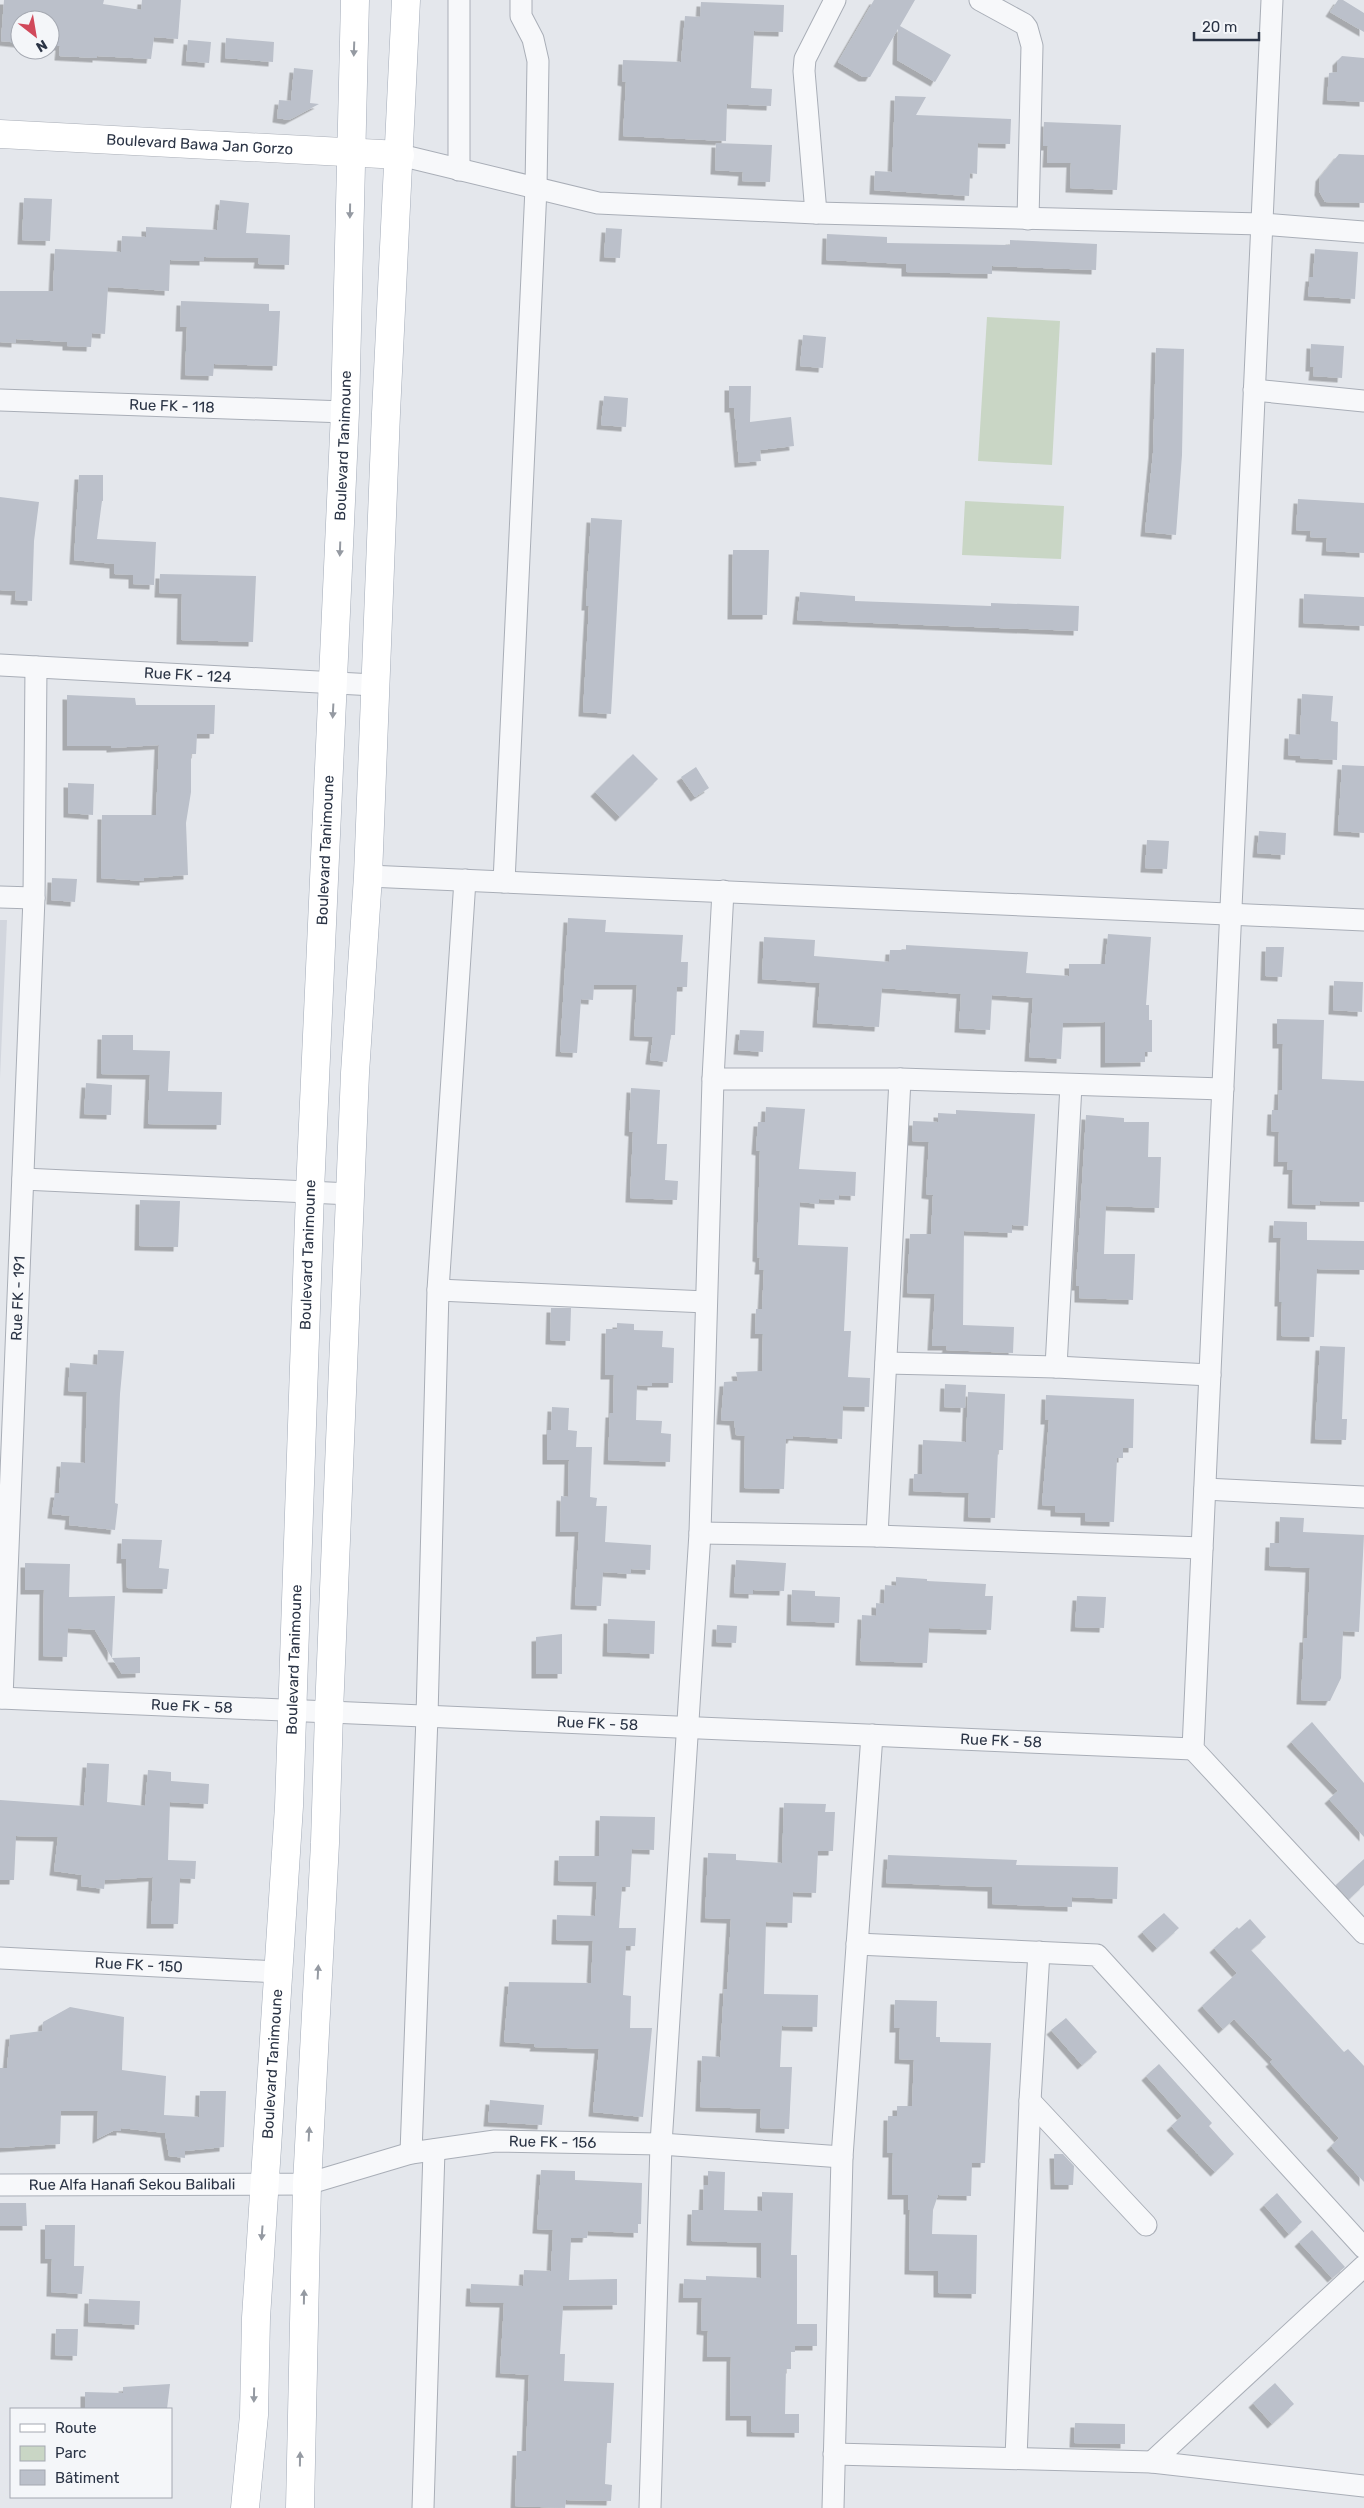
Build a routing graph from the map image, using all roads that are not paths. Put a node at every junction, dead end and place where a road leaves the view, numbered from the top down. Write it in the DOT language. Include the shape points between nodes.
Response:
graph roads {
  1 [pos="355,0"];
  2 [pos="406,0"];
  3 [pos="460,0"];
  4 [pos="522,0"];
  5 [pos="835,0"];
  6 [pos="980,0"];
  7 [pos="1272,0"];
  8 [pos="0,134"];
  9 [pos="351,152"];
  10 [pos="400,156"];
  11 [pos="459,170"];
  12 [pos="536,188"];
  13 [pos="816,213"];
  14 [pos="1028,219"];
  15 [pos="1262,224"];
  16 [pos="1364,232"];
  17 [pos="1254,390"];
  18 [pos="0,400"];
  19 [pos="1364,400"];
  20 [pos="345,412"];
  21 [pos="0,665"];
  22 [pos="36,667"];
  23 [pos="335,682"];
  24 [pos="374,685"];
  25 [pos="368,876"];
  26 [pos="465,880"];
  27 [pos="504,882"];
  28 [pos="723,891"];
  29 [pos="0,897"];
  30 [pos="34,898"];
  31 [pos="1231,914"];
  32 [pos="1364,920"];
  33 [pos="713,1079"];
  34 [pos="900,1080"];
  35 [pos="1071,1085"];
  36 [pos="1223,1089"];
  37 [pos="23,1179"];
  38 [pos="310,1190"];
  39 [pos="351,1194"];
  40 [pos="438,1290"];
  41 [pos="706,1302"];
  42 [pos="886,1363"];
  43 [pos="1056,1367"];
  44 [pos="1210,1375"];
  45 [pos="6,1444"];
  46 [pos="1205,1489"];
  47 [pos="1364,1497"];
  48 [pos="700,1533"];
  49 [pos="877,1536"];
  50 [pos="1202,1548"];
  51 [pos="1,1698"];
  52 [pos="290,1710"];
  53 [pos="329,1712"];
  54 [pos="427,1716"];
  55 [pos="687,1727"];
  56 [pos="872,1735"];
  57 [pos="1193,1749"];
  58 [pos="1364,1933"];
  59 [pos="857,1944"];
  60 [pos="1039,1952"];
  61 [pos="0,1958"];
  62 [pos="278,1972"];
  63 [pos="1030,2101"];
  64 [pos="661,2144"];
  65 [pos="434,2150"];
  66 [pos="412,2153"];
  67 [pos="842,2156"];
  68 [pos="266,2184"];
  69 [pos="307,2184"];
  70 [pos="0,2185"];
  71 [pos="1146,2225"];
  72 [pos="1364,2248"];
  73 [pos="1364,2266"];
  74 [pos="834,2454"];
  75 [pos="1016,2458"];
  76 [pos="1152,2462"];
  77 [pos="1364,2486"];
  78 [pos="246,2508"];
  79 [pos="300,2508"];
  80 [pos="423,2508"];
  81 [pos="650,2508"];
  82 [pos="833,2508"];
  1 -- 9 [label="main road, Boulevard Tanimoune, one-way"];
  2 -- 10 [label="main road"];
  3 -- 11 [label="street"];
  4 -- 12 [label="street" via="522,16 533,39 538,61"];
  5 -- 13 [label="street" via="805,59 804,70"];
  6 -- 14 [label="street" via="1024,24 1030,40"];
  7 -- 15 [label="street"];
  8 -- 9 [label="main road, Boulevard Bawa Jan Gorzo"];
  9 -- 10 [label="main road, Boulevard Bawa Jan Gorzo"];
  9 -- 20 [label="main road, Boulevard Tanimoune, one-way"];
  10 -- 11 [label="street"];
  10 -- 24 [label="main road"];
  11 -- 12 [label="street"];
  12 -- 13 [label="street" via="598,203"];
  12 -- 27 [label="street"];
  13 -- 14 [label="street"];
  14 -- 15 [label="street"];
  15 -- 16 [label="street"];
  15 -- 17 [label="street"];
  17 -- 19 [label="street"];
  17 -- 31 [label="street"];
  18 -- 20 [label="street, Rue FK - 118"];
  20 -- 23 [label="main road, Boulevard Tanimoune, one-way"];
  21 -- 22 [label="street, Rue FK - 124"];
  22 -- 23 [label="street, Rue FK - 124"];
  22 -- 30 [label="street, Rue FK - 191"];
  23 -- 24 [label="street, Rue FK - 124"];
  23 -- 38 [label="main road, Boulevard Tanimoune, one-way"];
  24 -- 25 [label="main road"];
  25 -- 26 [label="street"];
  25 -- 39 [label="main road"];
  26 -- 27 [label="street"];
  26 -- 40 [label="street"];
  27 -- 28 [label="street"];
  28 -- 31 [label="street"];
  28 -- 33 [label="street"];
  29 -- 30 [label="street"];
  30 -- 37 [label="street, Rue FK - 191"];
  31 -- 32 [label="street"];
  31 -- 36 [label="street"];
  33 -- 34 [label="street"];
  33 -- 41 [label="street"];
  34 -- 35 [label="street"];
  34 -- 42 [label="street"];
  35 -- 36 [label="street"];
  35 -- 43 [label="street"];
  36 -- 44 [label="street"];
  37 -- 38 [label="street"];
  37 -- 45 [label="street, Rue FK - 191"];
  38 -- 39 [label="street"];
  38 -- 52 [label="main road, Boulevard Tanimoune"];
  39 -- 53 [label="main road"];
  40 -- 41 [label="street"];
  40 -- 54 [label="street"];
  41 -- 48 [label="street"];
  42 -- 43 [label="street"];
  42 -- 49 [label="street"];
  43 -- 44 [label="street"];
  44 -- 46 [label="street"];
  45 -- 51 [label="street, Rue FK - 191"];
  46 -- 47 [label="street"];
  46 -- 50 [label="street"];
  48 -- 49 [label="street"];
  48 -- 55 [label="street"];
  49 -- 50 [label="street"];
  50 -- 57 [label="street"];
  51 -- 52 [label="street, Rue FK - 58"];
  52 -- 53 [label="street, Rue FK - 58"];
  52 -- 62 [label="main road, Boulevard Tanimoune" via="289,1806"];
  53 -- 54 [label="street, Rue FK - 58"];
  69 -- 53 [label="main road, one-way"];
  54 -- 55 [label="street, Rue FK - 58"];
  54 -- 66 [label="street"];
  55 -- 56 [label="street, Rue FK - 58"];
  55 -- 64 [label="street"];
  56 -- 57 [label="street, Rue FK - 58"];
  56 -- 59 [label="street"];
  57 -- 58 [label="street"];
  59 -- 60 [label="street"];
  59 -- 67 [label="street"];
  60 -- 63 [label="street"];
  60 -- 72 [label="street" via="1097,1955"];
  61 -- 62 [label="street, Rue FK - 150"];
  62 -- 68 [label="main road, Boulevard Tanimoune"];
  63 -- 71 [label="street"];
  63 -- 75 [label="street"];
  64 -- 65 [label="street, Rue FK - 156" via="495,2141"];
  64 -- 67 [label="street, Rue FK - 156"];
  64 -- 81 [label="street"];
  65 -- 66 [label="street, Rue FK - 156"];
  65 -- 80 [label="street"];
  66 -- 69 [label="street, Rue FK - 156"];
  67 -- 74 [label="street"];
  68 -- 69 [label="street, Rue FK - 156"];
  68 -- 70 [label="street, Rue Alfa Hanafi Sekou Balibali"];
  68 -- 78 [label="main road, Boulevard Tanimoune, one-way"];
  79 -- 69 [label="main road, one-way"];
  73 -- 76 [label="street"];
  74 -- 75 [label="street"];
  74 -- 82 [label="street"];
  75 -- 76 [label="street"];
  76 -- 77 [label="street"];
}
